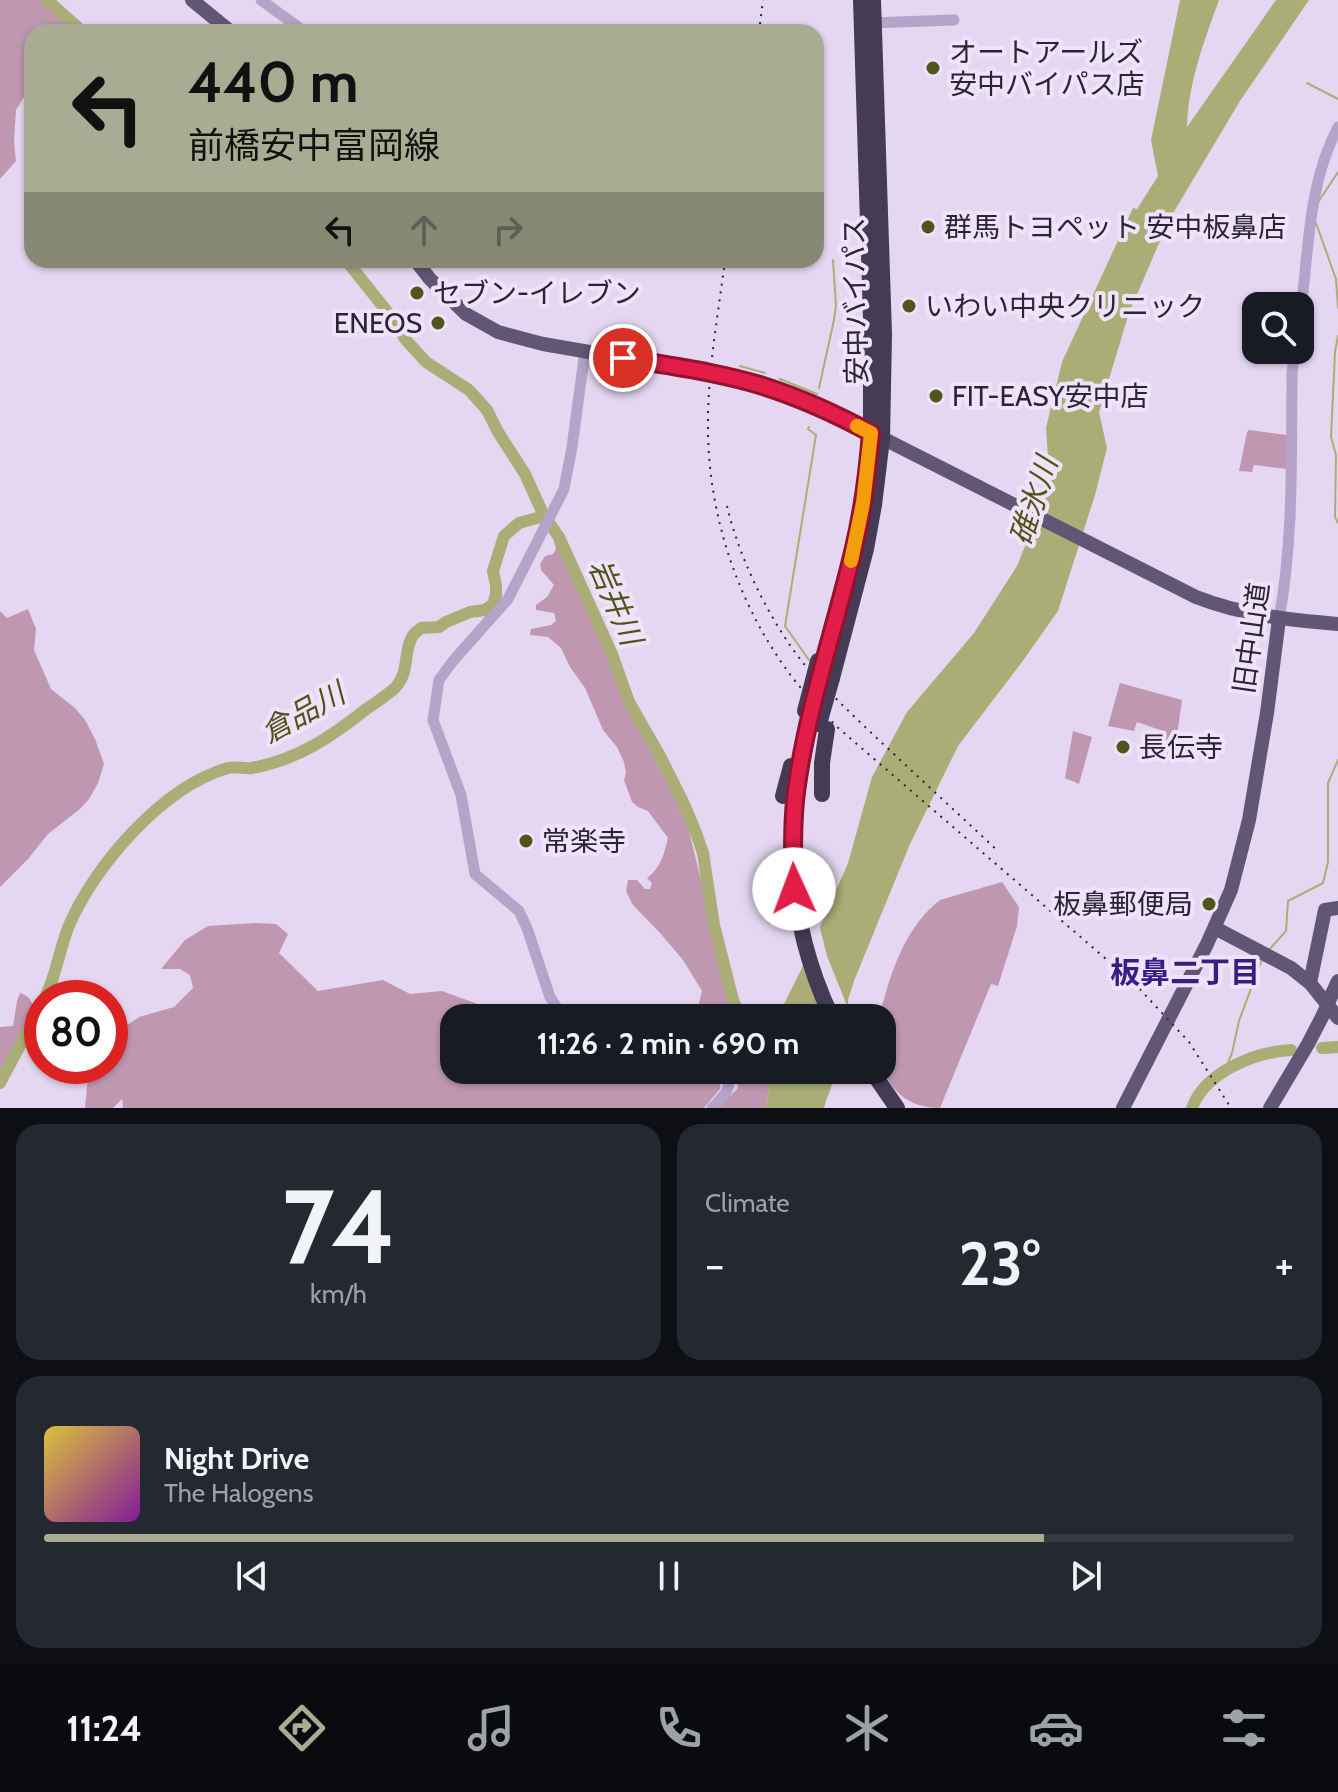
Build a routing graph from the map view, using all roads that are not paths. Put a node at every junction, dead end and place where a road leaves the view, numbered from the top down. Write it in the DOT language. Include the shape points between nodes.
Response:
graph roads {
  1 [pos="192,0"];
  2 [pos="261,0"];
  3 [pos="861,0"];
  4 [pos="873,0"];
  5 [pos="954,20"];
  6 [pos="868,23"];
  7 [pos="221,24"];
  8 [pos="294,24"];
  9 [pos="1338,127"];
  10 [pos="421,268"];
  11 [pos="1303,292"];
  12 [pos="585,351"];
  13 [pos="1293,364"];
  14 [pos="877,436"];
  15 [pos="1279,619"];
  16 [pos="1338,624"];
  17 [pos="815,720"];
  18 [pos="822,794"];
  19 [pos="783,796"];
  20 [pos="1338,908"];
  21 [pos="1215,928"];
  22 [pos="1310,983"];
  23 [pos="1335,987"];
  24 [pos="554,1004"];
  25 [pos="827,1004"];
  26 [pos="837,1004"];
  27 [pos="1335,1015"];
  28 [pos="728,1084"];
  29 [pos="871,1084"];
  30 [pos="881,1084"];
  31 [pos="712,1108"];
  32 [pos="887,1108"];
  33 [pos="897,1108"];
  34 [pos="1123,1108"];
  35 [pos="1270,1108"];
  1 -- 7 [label="main road"];
  2 -- 8 [label="street"];
  3 -- 6 [label="highway, 安中バイパス"];
  4 -- 6 [label="highway, 安中バイパス"];
  5 -- 6 [label="street"];
  6 -- 14 [label="highway, 安中バイパス"];
  9 -- 11 [label="street" via="1316,186"];
  10 -- 12 [label="main road" via="466,314 485,325 513,337"];
  12 -- 14 [label="main road, bridge" via="762,386 825,409"];
  12 -- 24 [label="street" via="564,489 508,599 439,680 433,720 461,795 475,874 519,911"];
  13 -- 15 [label="street, 旧中山道" via="1290,531"];
  14 -- 15 [label="main road" via="1188,594"];
  14 -- 17 [label="highway, 安中バイパス, bridge" via="843,614"];
  15 -- 16 [label="main road"];
  15 -- 21 [label="main road, 旧中山道" via="1249,820"];
  17 -- 18 [label="highway"];
  17 -- 19 [label="highway"];
  17 -- 25 [label="highway, 安中バイパス" via="800,764 793,824 794,889 807,953"];
  17 -- 26 [label="highway, 安中バイパス" via="802,872 815,945"];
  20 -- 22 [label="main road" via="1325,910"];
  21 -- 22 [label="main road"];
  21 -- 34 [label="main road, 旧中山道"];
  22 -- 27 [label="main road"];
  23 -- 27 [label="main road, bridge"];
  27 -- 35 [label="main road" via="1308,1044"];
  28 -- 31 [label="street"];
  29 -- 32 [label="highway"];
  30 -- 33 [label="highway"];
}
